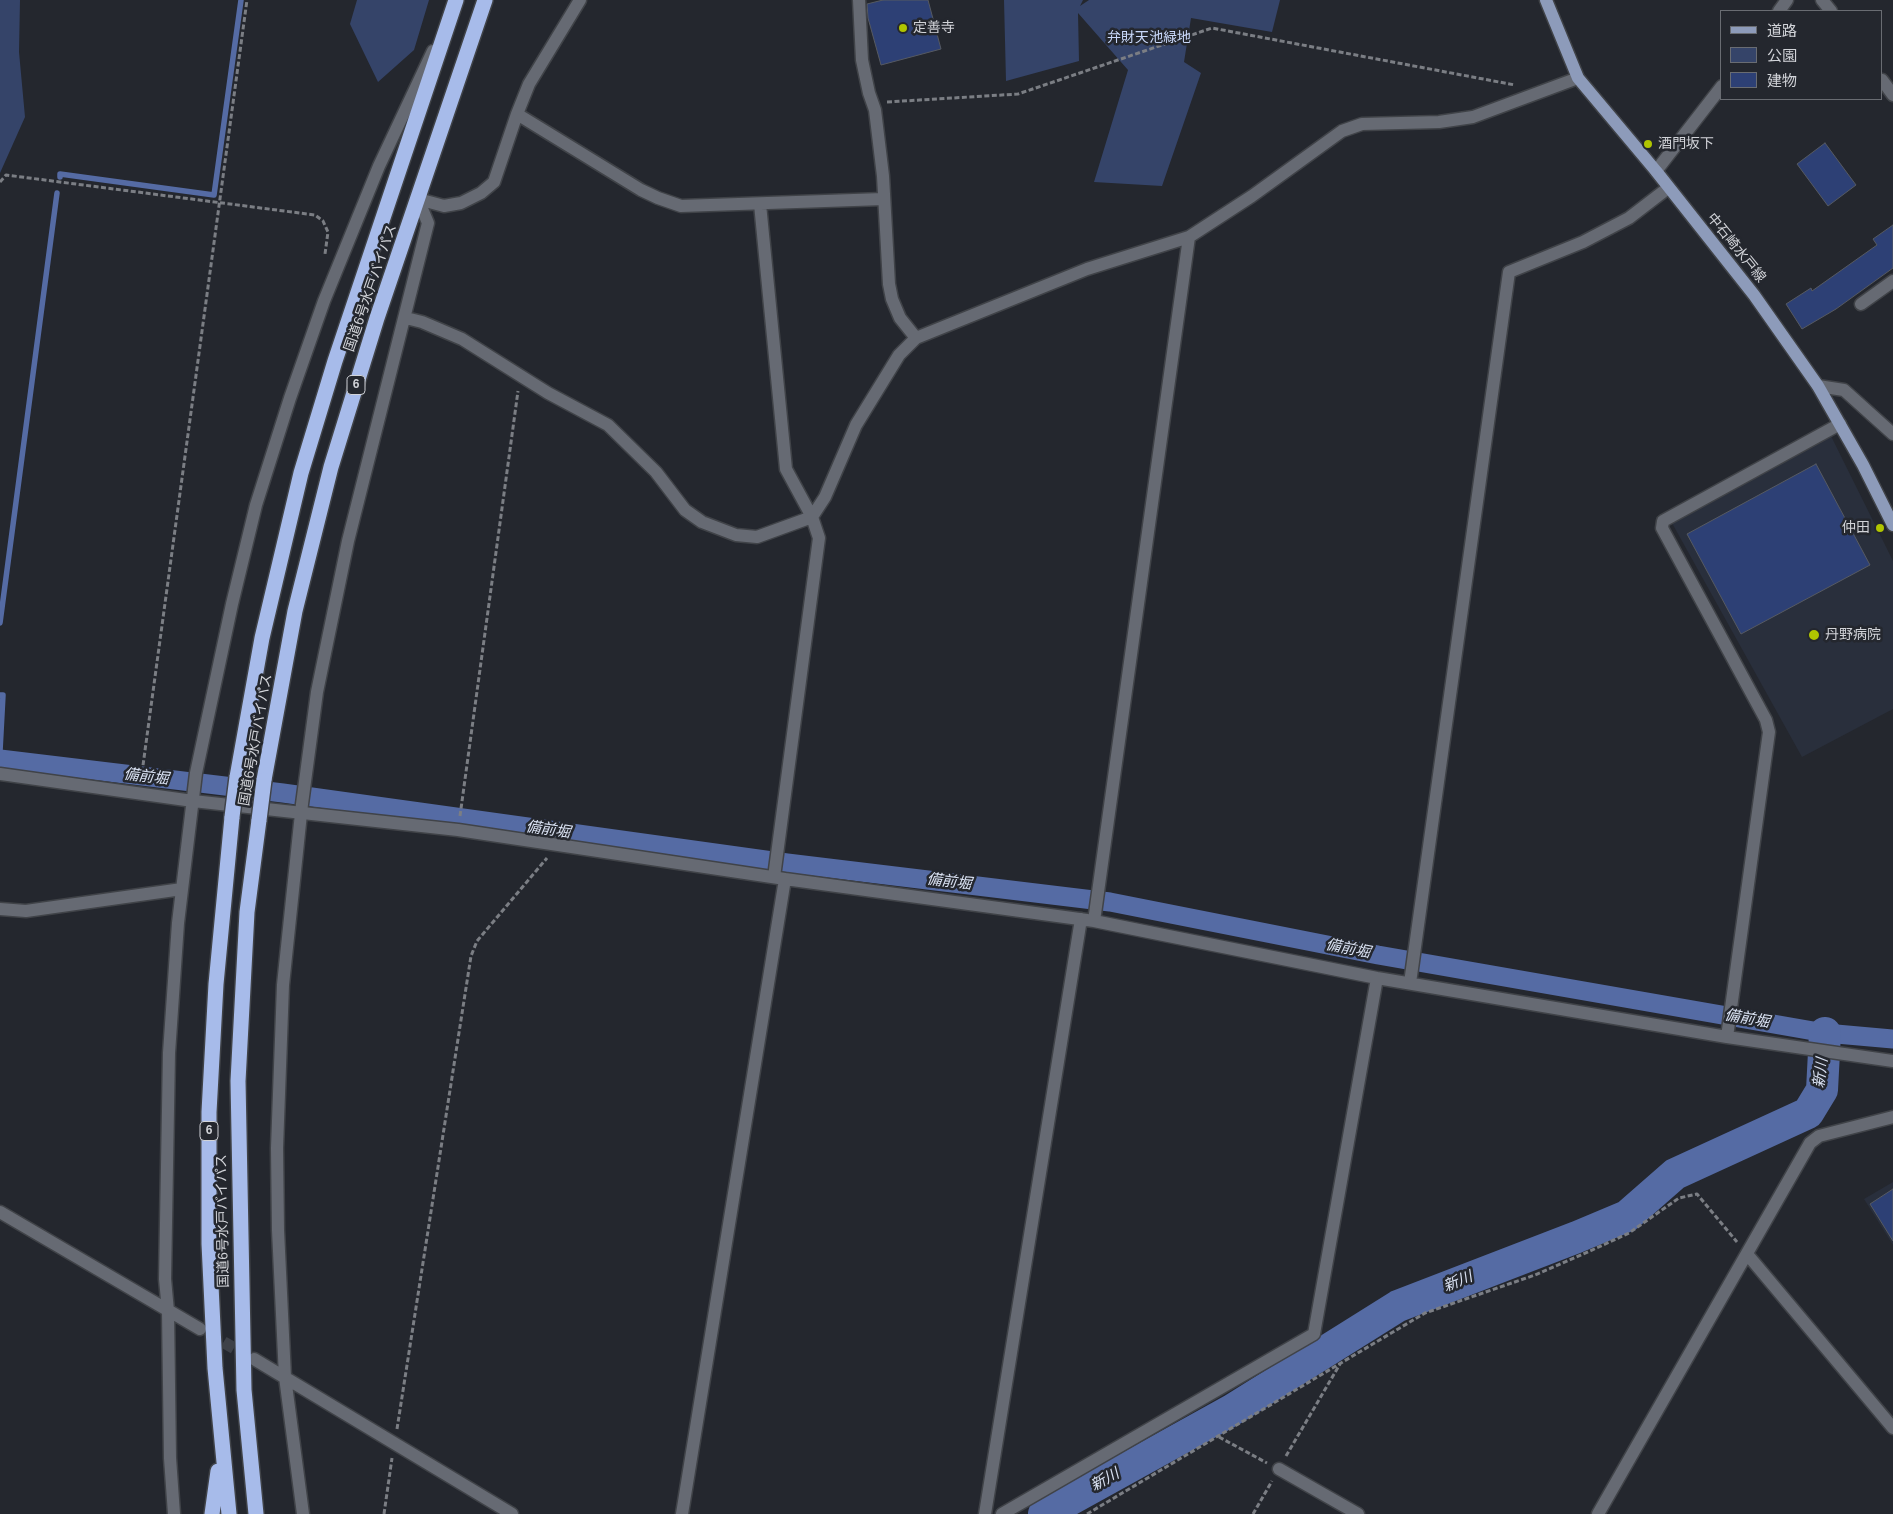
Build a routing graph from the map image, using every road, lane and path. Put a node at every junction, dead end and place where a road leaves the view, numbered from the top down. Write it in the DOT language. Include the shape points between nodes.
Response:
graph roads {
  1 [pos="247,0"];
  2 [pos="456,0"];
  3 [pos="485,0"];
  4 [pos="580,0"];
  5 [pos="859,0"];
  6 [pos="1546,0"];
  7 [pos="1788,0"];
  8 [pos="1822,0"];
  9 [pos="1780,10"];
  10 [pos="1830,10"];
  11 [pos="449,20"];
  12 [pos="1578,78"];
  13 [pos="1883,81"];
  14 [pos="1720,89"];
  15 [pos="1542,91"];
  16 [pos="1893,95"];
  17 [pos="873,103"];
  18 [pos="517,114"];
  19 [pos="1656,171"];
  20 [pos="0,182"];
  21 [pos="1668,188"];
  22 [pos="418,199"];
  23 [pos="883,199"];
  24 [pos="220,203"];
  25 [pos="760,204"];
  26 [pos="1189,237"];
  27 [pos="324,261"];
  28 [pos="1893,281"];
  29 [pos="1861,304"];
  30 [pos="406,318"];
  31 [pos="916,338"];
  32 [pos="520,376"];
  33 [pos="1818,386"];
  34 [pos="1840,424"];
  35 [pos="1893,434"];
  36 [pos="812,517"];
  37 [pos="1893,525"];
  38 [pos="0,774"];
  39 [pos="140,784"];
  40 [pos="194,796"];
  41 [pos="461,808"];
  42 [pos="301,809"];
  43 [pos="557,846"];
  44 [pos="778,876"];
  45 [pos="182,889"];
  46 [pos="0,910"];
  47 [pos="1095,916"];
  48 [pos="1080,919"];
  49 [pos="1377,978"];
  50 [pos="1410,979"];
  51 [pos="1728,1031"];
  52 [pos="1893,1061"];
  53 [pos="1893,1117"];
  54 [pos="0,1212"];
  55 [pos="1747,1254"];
  56 [pos="168,1311"];
  57 [pos="200,1329"];
  58 [pos="254,1360"];
  59 [pos="1340,1364"];
  60 [pos="285,1377"];
  61 [pos="244,1390"];
  62 [pos="1893,1428"];
  63 [pos="1219,1437"];
  64 [pos="394,1444"];
  65 [pos="222,1447"];
  66 [pos="1279,1469"];
  67 [pos="174,1514"];
  68 [pos="212,1514"];
  69 [pos="229,1514"];
  70 [pos="256,1514"];
  71 [pos="265,1514"];
  72 [pos="303,1514"];
  73 [pos="384,1514"];
  74 [pos="512,1514"];
  75 [pos="682,1514"];
  76 [pos="985,1514"];
  77 [pos="1002,1514"];
  78 [pos="1087,1514"];
  79 [pos="1253,1514"];
  80 [pos="1358,1514"];
  81 [pos="1598,1514"];
  1 -- 24 [label="path"];
  2 -- 11 [label="highway, 国道6号水戸バイパス / 6"];
  3 -- 22 [label="highway, 国道6号水戸バイパス / 6"];
  4 -- 18 [label="street" via="529,84"];
  5 -- 17 [label="street" via="862,60"];
  6 -- 12 [label="main road, 中石崎水戸線"];
  7 -- 9 [label="street"];
  8 -- 10 [label="street"];
  11 -- 40 [label="street" via="379,166 324,301 290,398 256,505 232,604"];
  11 -- 65 [label="highway, 国道6号水戸バイパス / 6, bridge" via="301,473 262,638 237,777 216,984 209,1112 209,1244"];
  12 -- 15 [label="street"];
  12 -- 19 [label="main road, 中石崎水戸線"];
  13 -- 16 [label="street"];
  14 -- 19 [label="street"];
  15 -- 17 [label="path" via="1212,28 1018,94"];
  15 -- 26 [label="street" via="1473,117 1439,122 1362,124 1342,130 1252,196"];
  17 -- 23 [label="street"];
  18 -- 22 [label="street" via="494,182 461,203 444,206"];
  18 -- 25 [label="street" via="658,198 681,206"];
  19 -- 21 [label="main road, 中石崎水戸線"];
  20 -- 24 [label="path" via="6,175"];
  21 -- 33 [label="main road, 中石崎水戸線" via="1754,295"];
  21 -- 50 [label="street" via="1621,222 1583,242 1509,272"];
  22 -- 30 [label="street" via="428,224"];
  22 -- 61 [label="highway, 国道6号水戸バイパス / 6, bridge" via="377,318 332,467 295,611 264,780 248,912 238,1081"];
  23 -- 25 [label="street"];
  23 -- 31 [label="street" via="888,284 900,318"];
  24 -- 27 [label="path" via="315,215 323,221 328,232"];
  24 -- 39 [label="path"];
  25 -- 36 [label="street" via="786,469"];
  26 -- 31 [label="street" via="1087,269"];
  26 -- 47 [label="street"];
  28 -- 29 [label="street"];
  30 -- 32 [label="street" via="462,339"];
  30 -- 42 [label="street" via="338,584 317,692"];
  31 -- 36 [label="street" via="899,355 856,424 825,497"];
  32 -- 36 [label="street" via="608,425 656,472 685,510 702,522 736,535 757,537"];
  32 -- 41 [label="path"];
  33 -- 34 [label="main road, 中石崎水戸線"];
  33 -- 35 [label="street" via="1844,390"];
  34 -- 37 [label="main road, 中石崎水戸線"];
  34 -- 51 [label="street" via="1662,521 1662,528 1770,732"];
  36 -- 44 [label="street" via="819,538"];
  38 -- 40 [label="street"];
  40 -- 42 [label="street"];
  40 -- 45 [label="street"];
  42 -- 43 [label="street"];
  42 -- 60 [label="street" via="283,985 277,1148"];
  43 -- 44 [label="street"];
  43 -- 64 [label="path" via="478,941 471,956"];
  44 -- 48 [label="street"];
  44 -- 75 [label="street"];
  45 -- 46 [label="street" via="26,911"];
  45 -- 56 [label="street" via="169,1053 165,1233"];
  47 -- 48 [label="street"];
  47 -- 49 [label="street"];
  48 -- 76 [label="street"];
  49 -- 50 [label="street"];
  49 -- 77 [label="street" via="1314,1334"];
  50 -- 51 [label="street"];
  51 -- 52 [label="street" via="1813,1050"];
  53 -- 55 [label="street" via="1815,1138"];
  54 -- 56 [label="street"];
  55 -- 59 [label="path" via="1697,1194 1679,1198 1629,1233 1535,1275 1425,1313"];
  55 -- 62 [label="street"];
  55 -- 81 [label="street"];
  56 -- 57 [label="street"];
  56 -- 67 [label="street"];
  58 -- 60 [label="street"];
  59 -- 63 [label="path"];
  59 -- 66 [label="path"];
  60 -- 64 [label="street"];
  60 -- 72 [label="street"];
  61 -- 70 [label="highway, 国道6号水戸バイパス / 6"];
  61 -- 71 [label="highway"];
  63 -- 66 [label="path"];
  63 -- 78 [label="path"];
  64 -- 73 [label="path"];
  64 -- 74 [label="street"];
  65 -- 68 [label="highway"];
  65 -- 69 [label="highway, 国道6号水戸バイパス / 6"];
  66 -- 79 [label="path"];
  66 -- 80 [label="street"];
}
